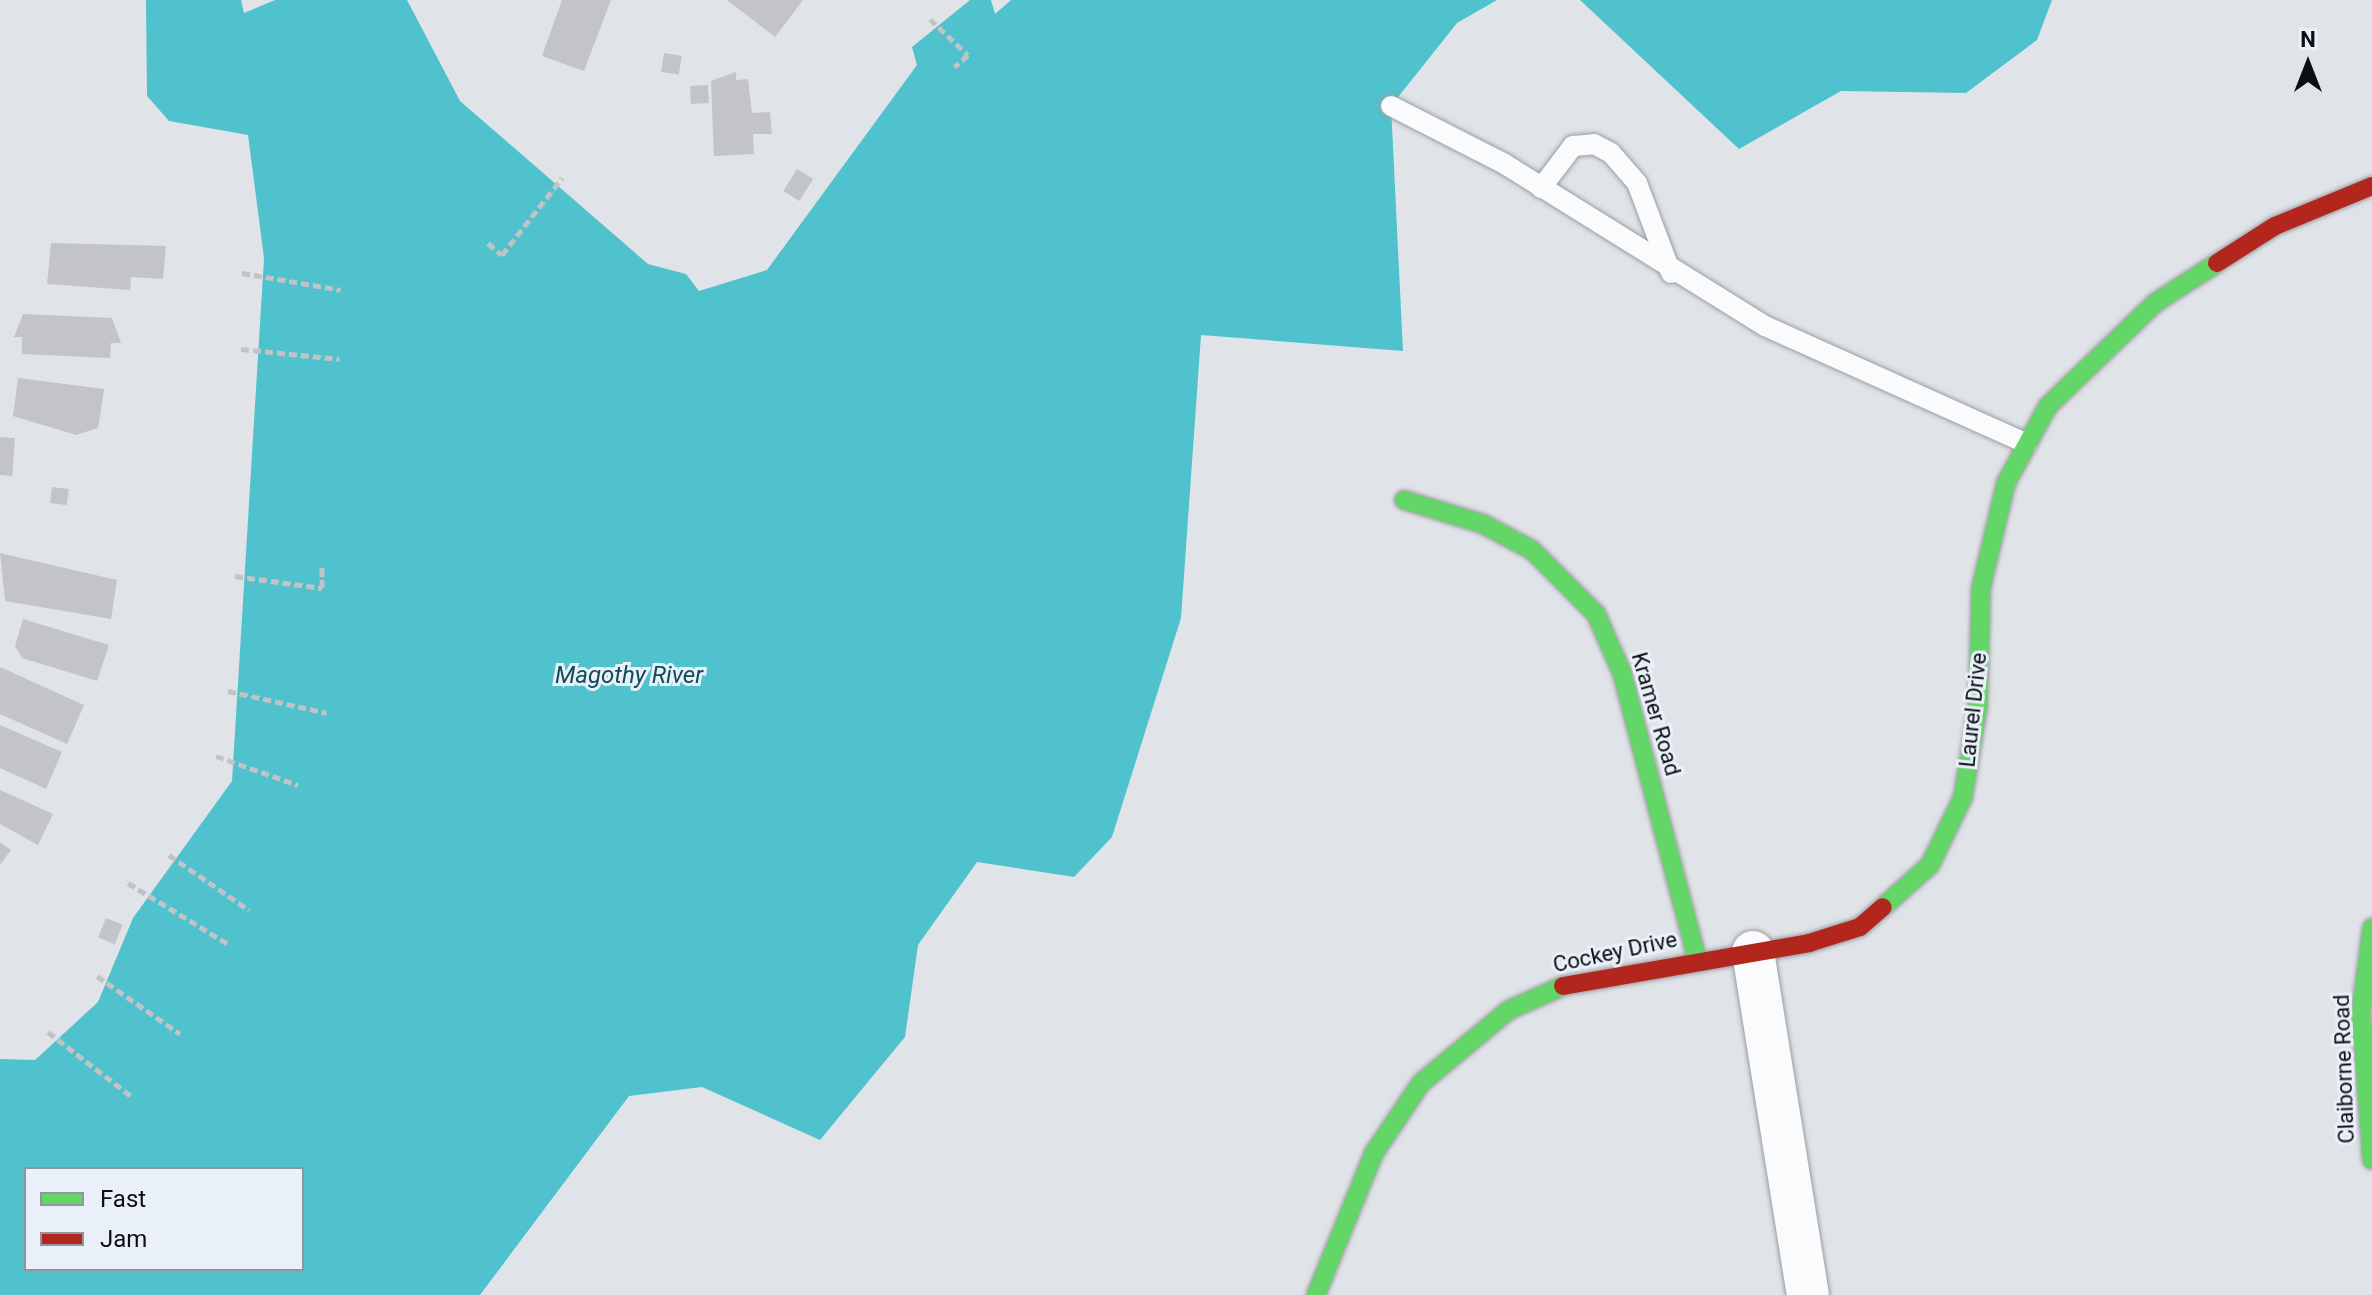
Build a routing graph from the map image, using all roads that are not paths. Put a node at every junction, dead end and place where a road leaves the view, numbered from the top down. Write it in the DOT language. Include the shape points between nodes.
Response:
graph roads {
  1 [pos="1391,106"];
  2 [pos="2372,186"];
  3 [pos="1541,188"];
  4 [pos="1671,273"];
  5 [pos="2027,444"];
  6 [pos="1404,500"];
  7 [pos="2372,928"];
  8 [pos="1753,952"];
  9 [pos="1697,959"];
  10 [pos="2372,1160"];
  11 [pos="1316,1295"];
  12 [pos="1808,1295"];
  1 -- 3 [label="lane"];
  2 -- 5 [label="street, Laurel Drive" via="2275,226 2155,303 2048,406"];
  3 -- 4 [label="lane"];
  3 -- 4 [label="lane" via="1573,146 1594,144 1611,153 1637,183"];
  4 -- 5 [label="lane" via="1765,326"];
  5 -- 8 [label="street, Laurel Drive" via="2006,483 1981,588 1978,705 1963,797 1930,865 1860,927"];
  6 -- 9 [label="street, Kramer Road" via="1483,524 1532,550 1596,614 1622,673"];
  7 -- 10 [label="street, Claiborne Road" via="2361,1011"];
  8 -- 9 [label="street, Cockey Drive"];
  8 -- 12 [label="street"];
  9 -- 11 [label="street, Cockey Drive" via="1557,987 1509,1010 1421,1083 1368,1164"];
}
